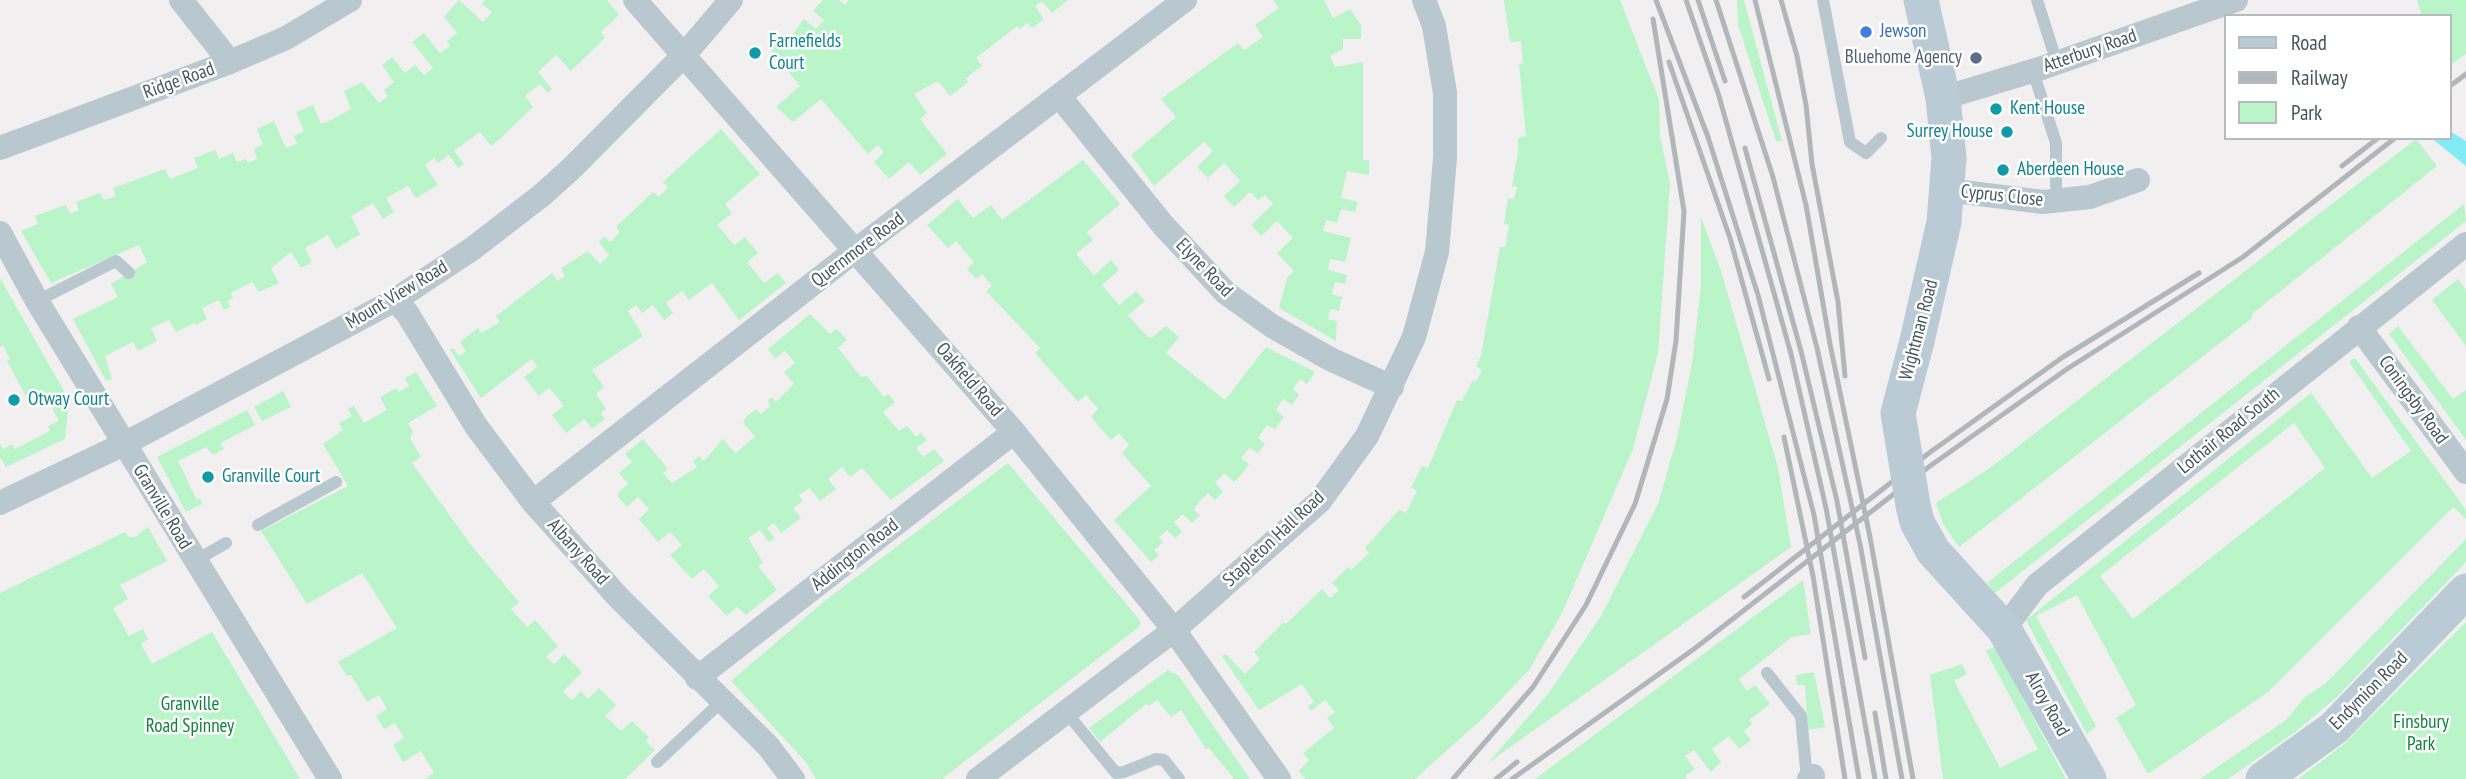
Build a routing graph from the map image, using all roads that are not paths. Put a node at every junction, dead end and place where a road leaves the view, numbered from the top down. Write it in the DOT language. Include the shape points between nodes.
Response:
graph roads {
  1 [pos="181,0"];
  2 [pos="351,0"];
  3 [pos="635,0"];
  4 [pos="731,0"];
  5 [pos="1185,0"];
  6 [pos="1424,0"];
  7 [pos="1823,0"];
  8 [pos="1921,0"];
  9 [pos="2037,0"];
  10 [pos="2236,0"];
  11 [pos="685,54"];
  12 [pos="230,62"];
  13 [pos="2057,63"];
  14 [pos="2033,71"];
  15 [pos="1060,97"];
  16 [pos="1943,98"];
  17 [pos="1881,138"];
  18 [pos="0,148"];
  19 [pos="2138,180"];
  20 [pos="2056,186"];
  21 [pos="1947,190"];
  22 [pos="0,233"];
  23 [pos="2466,244"];
  24 [pos="856,250"];
  25 [pos="129,272"];
  26 [pos="395,300"];
  27 [pos="37,301"];
  28 [pos="2360,327"];
  29 [pos="1392,387"];
  30 [pos="1014,432"];
  31 [pos="124,444"];
  32 [pos="2466,472"];
  33 [pos="336,482"];
  34 [pos="533,502"];
  35 [pos="0,503"];
  36 [pos="258,525"];
  37 [pos="226,542"];
  38 [pos="195,561"];
  39 [pos="2466,591"];
  40 [pos="2004,629"];
  41 [pos="1174,630"];
  42 [pos="1768,673"];
  43 [pos="697,678"];
  44 [pos="722,701"];
  45 [pos="1066,712"];
  46 [pos="657,762"];
  47 [pos="1276,778"];
  48 [pos="1809,778"];
  49 [pos="330,779"];
  50 [pos="793,779"];
  51 [pos="978,779"];
  52 [pos="1179,779"];
  53 [pos="2089,779"];
  54 [pos="2263,779"];
  1 -- 12 [label="street"];
  2 -- 12 [label="street, Ridge Road" via="286,38"];
  3 -- 11 [label="street, Oakfield Road"];
  4 -- 11 [label="street, Mount View Road"];
  5 -- 15 [label="street, Quernmore Road"];
  6 -- 29 [label="street, Stapleton Hall Road" via="1434,26 1445,93 1445,158 1437,253 1413,337"];
  7 -- 17 [label="lane" via="1850,142 1866,153"];
  8 -- 16 [label="main road, Wightman Road"];
  9 -- 13 [label="lane"];
  10 -- 13 [label="street, Atterbury Road"];
  11 -- 24 [label="street, Oakfield Road"];
  11 -- 26 [label="street, Mount View Road" via="542,195"];
  12 -- 18 [label="street, Ridge Road"];
  13 -- 14 [label="street, Atterbury Road"];
  14 -- 16 [label="street, Atterbury Road"];
  14 -- 20 [label="lane" via="2056,143"];
  15 -- 24 [label="street, Quernmore Road"];
  15 -- 29 [label="street, Elyne Road" via="1163,225 1226,293 1329,359"];
  16 -- 21 [label="main road, Wightman Road"];
  19 -- 21 [label="street, Cyprus Close" via="2090,197 2043,202"];
  21 -- 40 [label="main road, Wightman Road, bridge" via="1934,278 1899,400 1899,428 1917,522 1933,551"];
  22 -- 27 [label="street, Granville Road"];
  23 -- 28 [label="street, Lothair Road South"];
  24 -- 30 [label="street, Oakfield Road"];
  24 -- 34 [label="street, Quernmore Road"];
  25 -- 27 [label="lane" via="116,261"];
  26 -- 31 [label="street, Mount View Road"];
  26 -- 34 [label="street, Albany Road" via="476,426"];
  27 -- 31 [label="street, Granville Road"];
  28 -- 32 [label="street, Coningsby Road"];
  28 -- 40 [label="street, Lothair Road South" via="2037,585"];
  29 -- 41 [label="street, Stapleton Hall Road" via="1367,436 1320,501"];
  30 -- 41 [label="street, Oakfield Road"];
  30 -- 43 [label="street, Addington Road"];
  31 -- 35 [label="street, Mount View Road"];
  31 -- 38 [label="street, Granville Road"];
  33 -- 36 [label="lane"];
  34 -- 43 [label="street, Albany Road"];
  37 -- 38 [label="lane"];
  38 -- 49 [label="street, Granville Road"];
  39 -- 54 [label="main road, Endymion Road" via="2334,728"];
  40 -- 53 [label="main road, Alroy Road"];
  41 -- 45 [label="street, Stapleton Hall Road"];
  41 -- 47 [label="street, Oakfield Road"];
  42 -- 48 [label="lane" via="1801,716"];
  43 -- 44 [label="street, Albany Road"];
  44 -- 46 [label="lane"];
  44 -- 50 [label="street, Albany Road" via="768,746"];
  45 -- 51 [label="street, Stapleton Hall Road"];
  45 -- 52 [label="lane" via="1110,769 1124,772 1164,760"];
}
